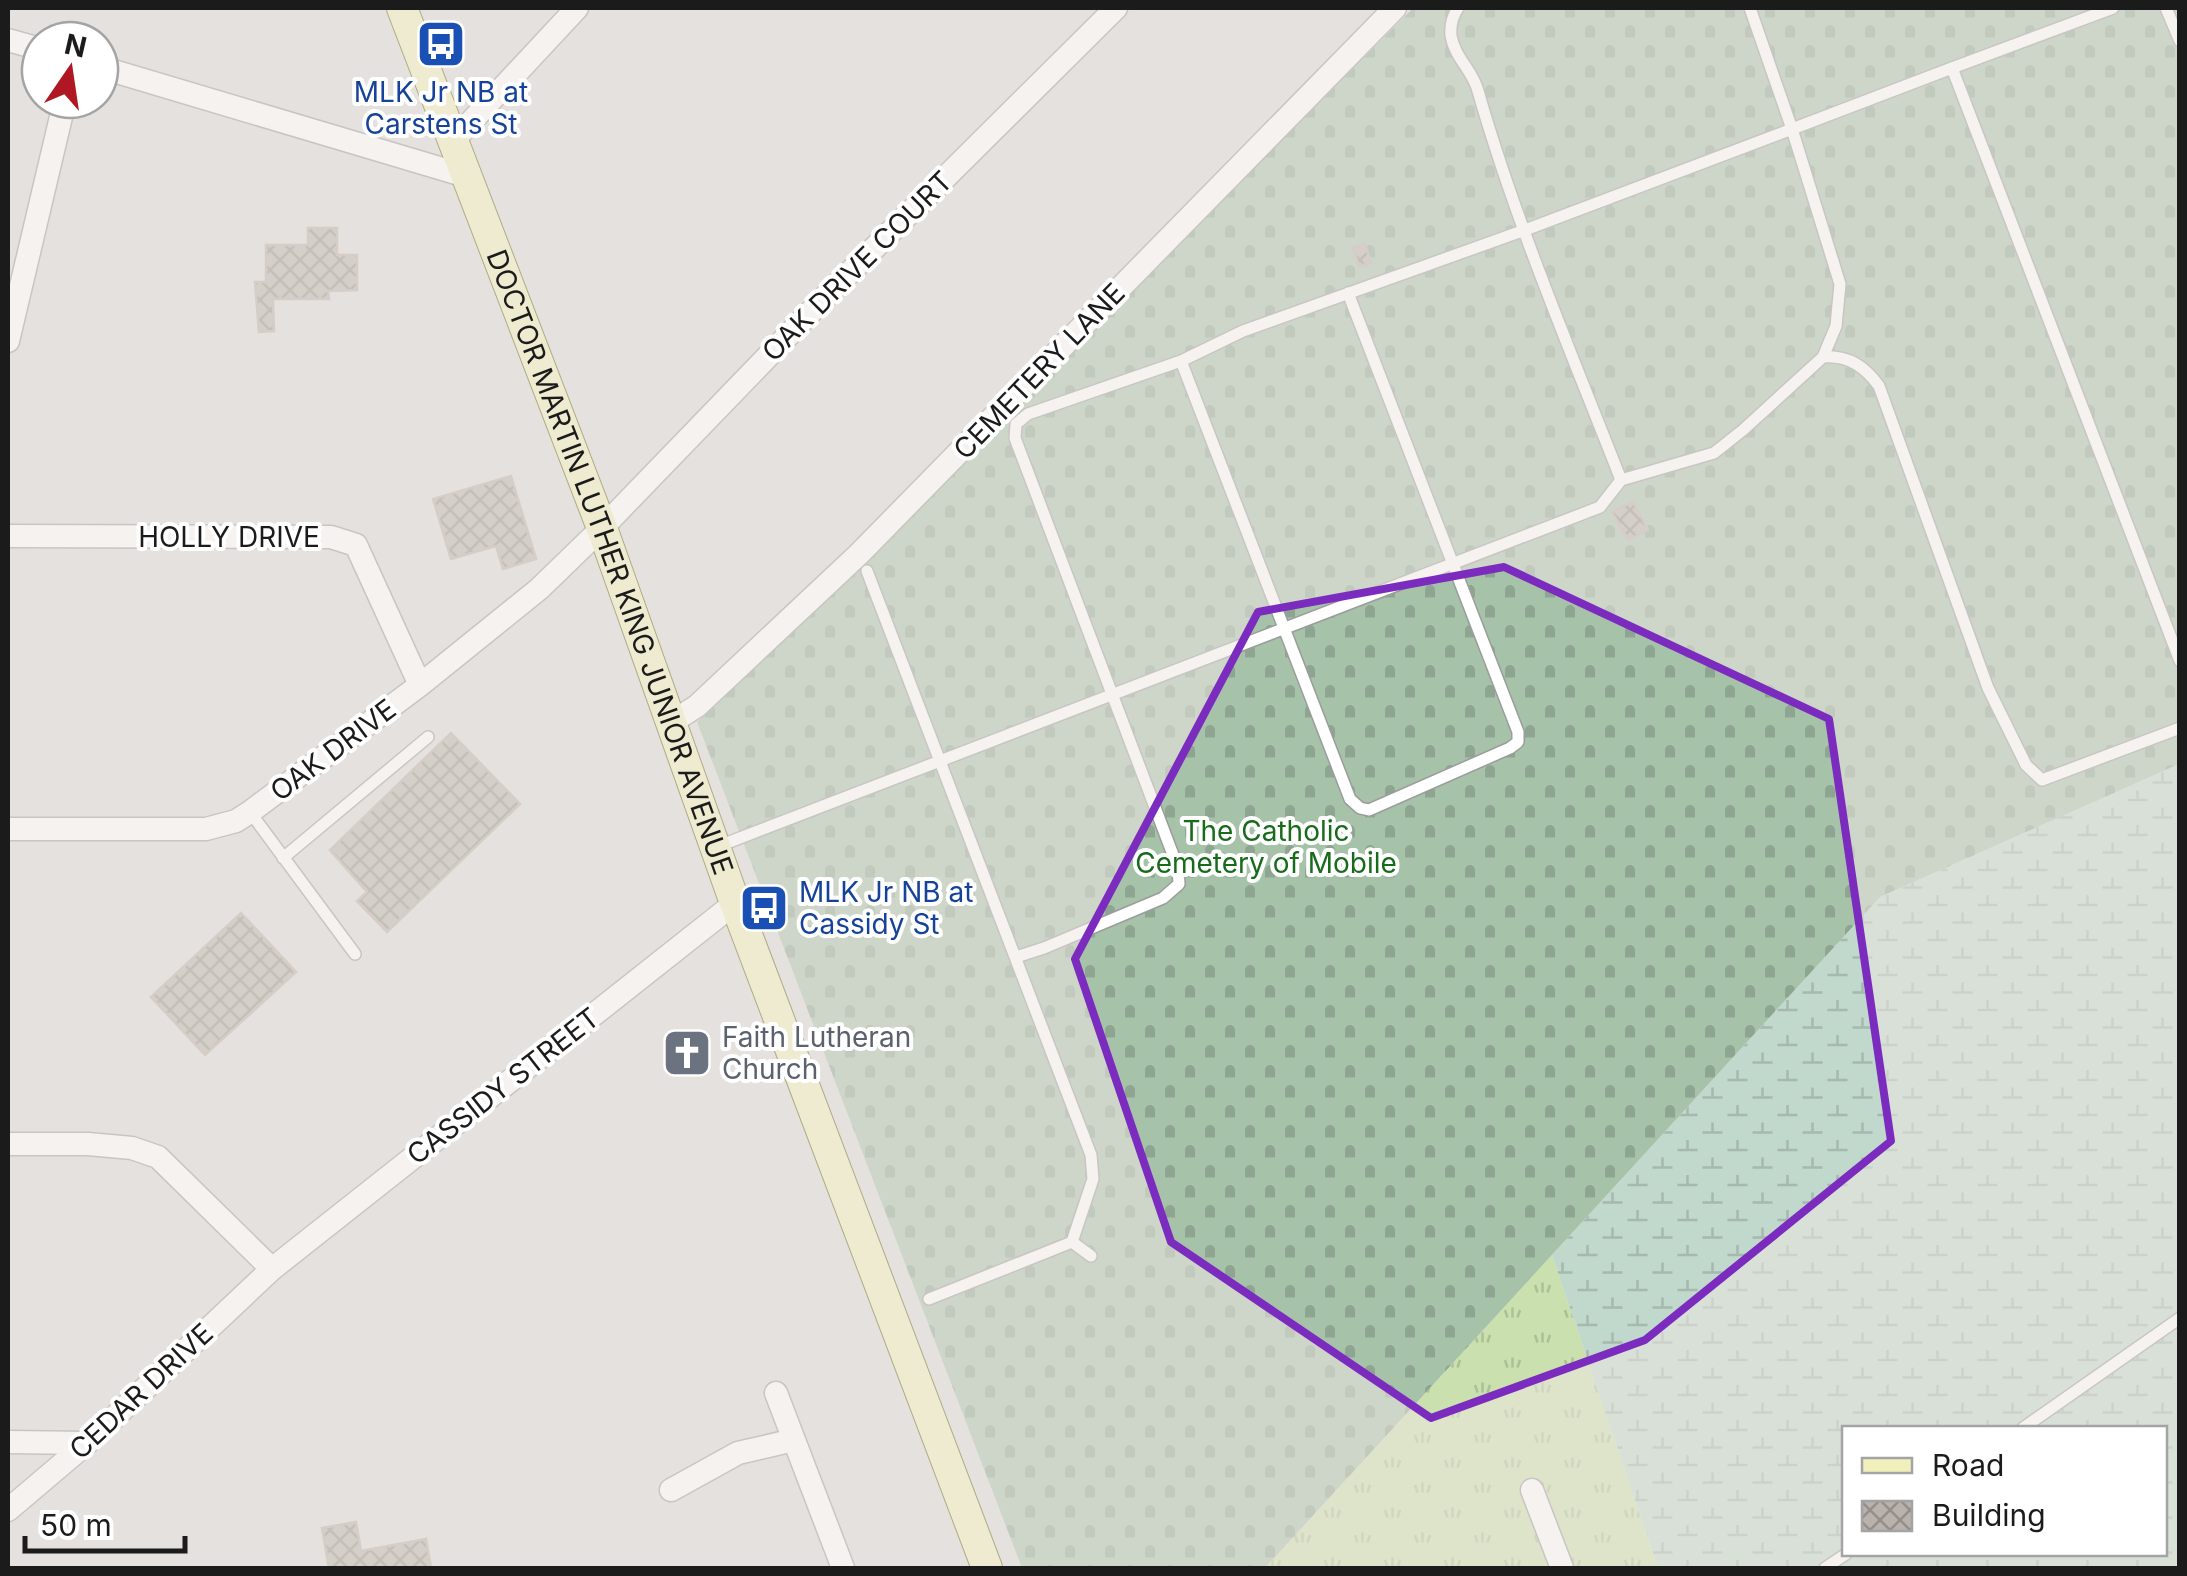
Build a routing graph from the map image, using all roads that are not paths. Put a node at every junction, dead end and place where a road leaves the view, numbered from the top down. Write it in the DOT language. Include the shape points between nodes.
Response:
graph roads {
  1 [pos="402,8"];
  2 [pos="577,8"];
  3 [pos="1116,8"];
  4 [pos="1396,8"];
  5 [pos="1458,8"];
  6 [pos="1750,8"];
  7 [pos="2113,8"];
  8 [pos="2166,8"];
  9 [pos="2180,41"];
  10 [pos="1952,68"];
  11 [pos="120,73"];
  12 [pos="60,120"];
  13 [pos="1792,129"];
  14 [pos="453,141"];
  15 [pos="466,176"];
  16 [pos="1524,230"];
  17 [pos="1348,293"];
  18 [pos="8,341"];
  19 [pos="1824,357"];
  20 [pos="1180,361"];
  21 [pos="1621,480"];
  22 [pos="602,528"];
  23 [pos="8,536"];
  24 [pos="1453,564"];
  25 [pos="867,572"];
  26 [pos="1284,629"];
  27 [pos="2180,661"];
  28 [pos="420,685"];
  29 [pos="1111,695"];
  30 [pos="672,722"];
  31 [pos="2180,728"];
  32 [pos="428,737"];
  33 [pos="940,761"];
  34 [pos="250,812"];
  35 [pos="8,829"];
  36 [pos="716,847"];
  37 [pos="283,858"];
  38 [pos="735,903"];
  39 [pos="355,954"];
  40 [pos="1016,957"];
  41 [pos="8,1144"];
  42 [pos="1072,1242"];
  43 [pos="1091,1256"];
  44 [pos="272,1269"];
  45 [pos="929,1299"];
  46 [pos="2180,1318"];
  47 [pos="776,1393"];
  48 [pos="2026,1426"];
  49 [pos="794,1440"];
  50 [pos="8,1442"];
  51 [pos="87,1442"];
  52 [pos="671,1490"];
  53 [pos="1532,1490"];
  54 [pos="8,1510"];
  55 [pos="844,1568"];
  56 [pos="987,1568"];
  57 [pos="1562,1568"];
  1 -- 14 [label="main road, DOCTOR MARTIN LUTHER KING JUNIOR AVENUE"];
  2 -- 14 [label="street"];
  3 -- 22 [label="street, OAK DRIVE COURT"];
  4 -- 30 [label="street, CEMETERY LANE" via="858,554"];
  5 -- 16 [label="lane" via="1450,32 1456,55 1475,81"];
  6 -- 13 [label="lane"];
  7 -- 10 [label="lane"];
  8 -- 9 [label="lane"];
  10 -- 13 [label="lane"];
  10 -- 27 [label="lane"];
  11 -- 15 [label="street"];
  12 -- 18 [label="street"];
  13 -- 16 [label="lane"];
  13 -- 19 [label="lane" via="1840,284 1836,326"];
  14 -- 15 [label="main road, DOCTOR MARTIN LUTHER KING JUNIOR AVENUE"];
  15 -- 22 [label="main road, DOCTOR MARTIN LUTHER KING JUNIOR AVENUE"];
  16 -- 17 [label="lane"];
  16 -- 21 [label="lane"];
  17 -- 20 [label="lane" via="1242,330"];
  17 -- 24 [label="lane"];
  19 -- 21 [label="lane" via="1714,452"];
  19 -- 31 [label="lane" via="1854,362 1879,386 1988,688 2026,765 2042,780"];
  20 -- 26 [label="lane"];
  20 -- 29 [label="lane" via="1028,414 1016,424 1015,438"];
  21 -- 24 [label="lane" via="1600,507"];
  22 -- 28 [label="street, OAK DRIVE" via="539,589"];
  22 -- 30 [label="main road, DOCTOR MARTIN LUTHER KING JUNIOR AVENUE"];
  23 -- 28 [label="street, HOLLY DRIVE" via="331,536 356,545"];
  24 -- 26 [label="lane"];
  24 -- 26 [label="lane" via="1518,742 1369,810 1350,799"];
  25 -- 33 [label="lane"];
  26 -- 29 [label="lane"];
  28 -- 34 [label="street, OAK DRIVE"];
  29 -- 33 [label="lane"];
  29 -- 40 [label="lane" via="1179,884 1163,898"];
  30 -- 36 [label="main road, DOCTOR MARTIN LUTHER KING JUNIOR AVENUE"];
  32 -- 37 [label="lane"];
  33 -- 36 [label="lane"];
  33 -- 40 [label="lane"];
  34 -- 35 [label="street, OAK DRIVE" via="206,829"];
  34 -- 37 [label="lane"];
  36 -- 38 [label="main road, DOCTOR MARTIN LUTHER KING JUNIOR AVENUE"];
  37 -- 39 [label="lane"];
  38 -- 44 [label="street, CASSIDY STREET"];
  38 -- 56 [label="main road, DOCTOR MARTIN LUTHER KING JUNIOR AVENUE"];
  40 -- 42 [label="lane" via="1091,1155 1093,1178"];
  41 -- 44 [label="street" via="88,1144 158,1157"];
  42 -- 43 [label="lane"];
  42 -- 45 [label="lane"];
  44 -- 51 [label="street, CEDAR DRIVE"];
  46 -- 48 [label="lane"];
  47 -- 49 [label="street"];
  49 -- 52 [label="street" via="738,1453"];
  49 -- 55 [label="street"];
  50 -- 51 [label="street"];
  51 -- 54 [label="street, CEDAR DRIVE"];
  53 -- 57 [label="street"];
}
